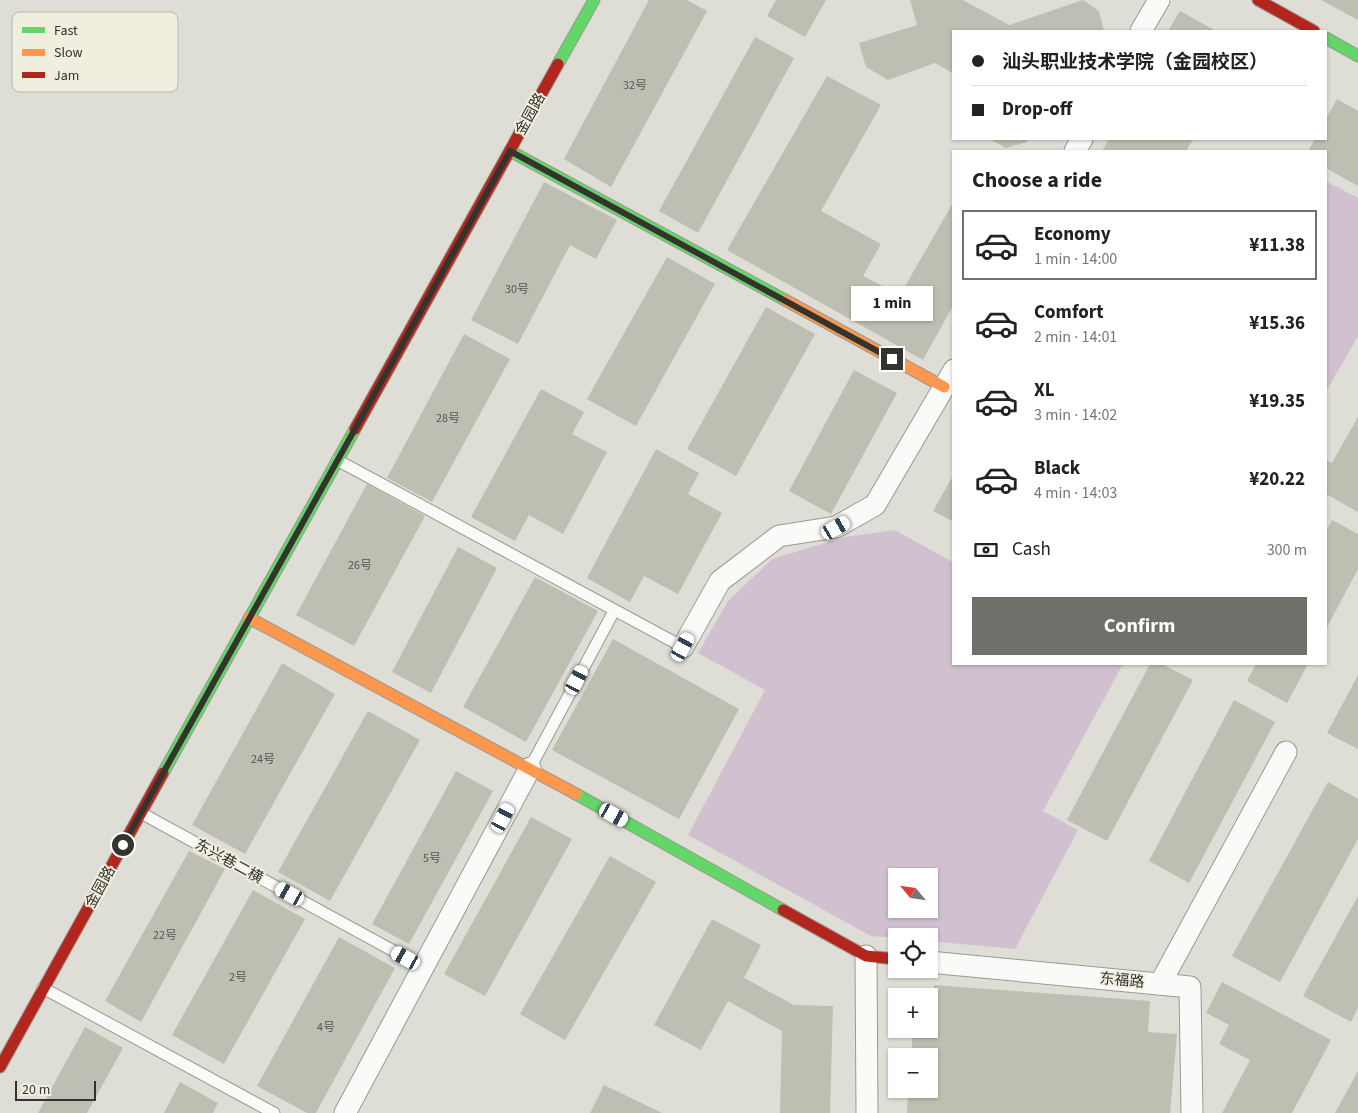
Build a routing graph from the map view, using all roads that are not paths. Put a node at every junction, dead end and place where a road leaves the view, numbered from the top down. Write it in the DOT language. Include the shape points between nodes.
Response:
graph roads {
  1 [pos="594,0"];
  2 [pos="1159,0"];
  3 [pos="1258,0"];
  4 [pos="1142,30"];
  5 [pos="1312,30"];
  6 [pos="1327,39"];
  7 [pos="1358,56"];
  8 [pos="510,151"];
  9 [pos="949,378"];
  10 [pos="338,460"];
  11 [pos="614,610"];
  12 [pos="249,618"];
  13 [pos="683,647"];
  14 [pos="1286,752"];
  15 [pos="530,768"];
  16 [pos="141,813"];
  17 [pos="866,956"];
  18 [pos="888,958"];
  19 [pos="938,963"];
  20 [pos="423,967"];
  21 [pos="1160,984"];
  22 [pos="43,988"];
  23 [pos="0,1067"];
  24 [pos="274,1113"];
  25 [pos="345,1113"];
  26 [pos="866,1113"];
  27 [pos="1192,1113"];
  1 -- 8 [label="street, 金园路"];
  2 -- 4 [label="street"];
  3 -- 5 [label="street"];
  6 -- 7 [label="street"];
  8 -- 9 [label="street"];
  8 -- 10 [label="street, 金园路"];
  9 -- 13 [label="street" via="875,505 836,528 779,536 720,581"];
  10 -- 11 [label="lane"];
  10 -- 12 [label="street, 金园路"];
  11 -- 13 [label="lane"];
  11 -- 15 [label="lane"];
  12 -- 15 [label="street"];
  12 -- 16 [label="street, 金园路"];
  14 -- 21 [label="street"];
  15 -- 17 [label="street"];
  15 -- 20 [label="street"];
  16 -- 20 [label="lane, 东兴巷二横"];
  16 -- 22 [label="street, 金园路"];
  17 -- 18 [label="street"];
  17 -- 26 [label="street"];
  19 -- 21 [label="street, 东福路"];
  20 -- 25 [label="street"];
  21 -- 27 [label="street, 东福路" via="1190,987"];
  22 -- 23 [label="street, 金园路"];
  22 -- 24 [label="lane"];
}
